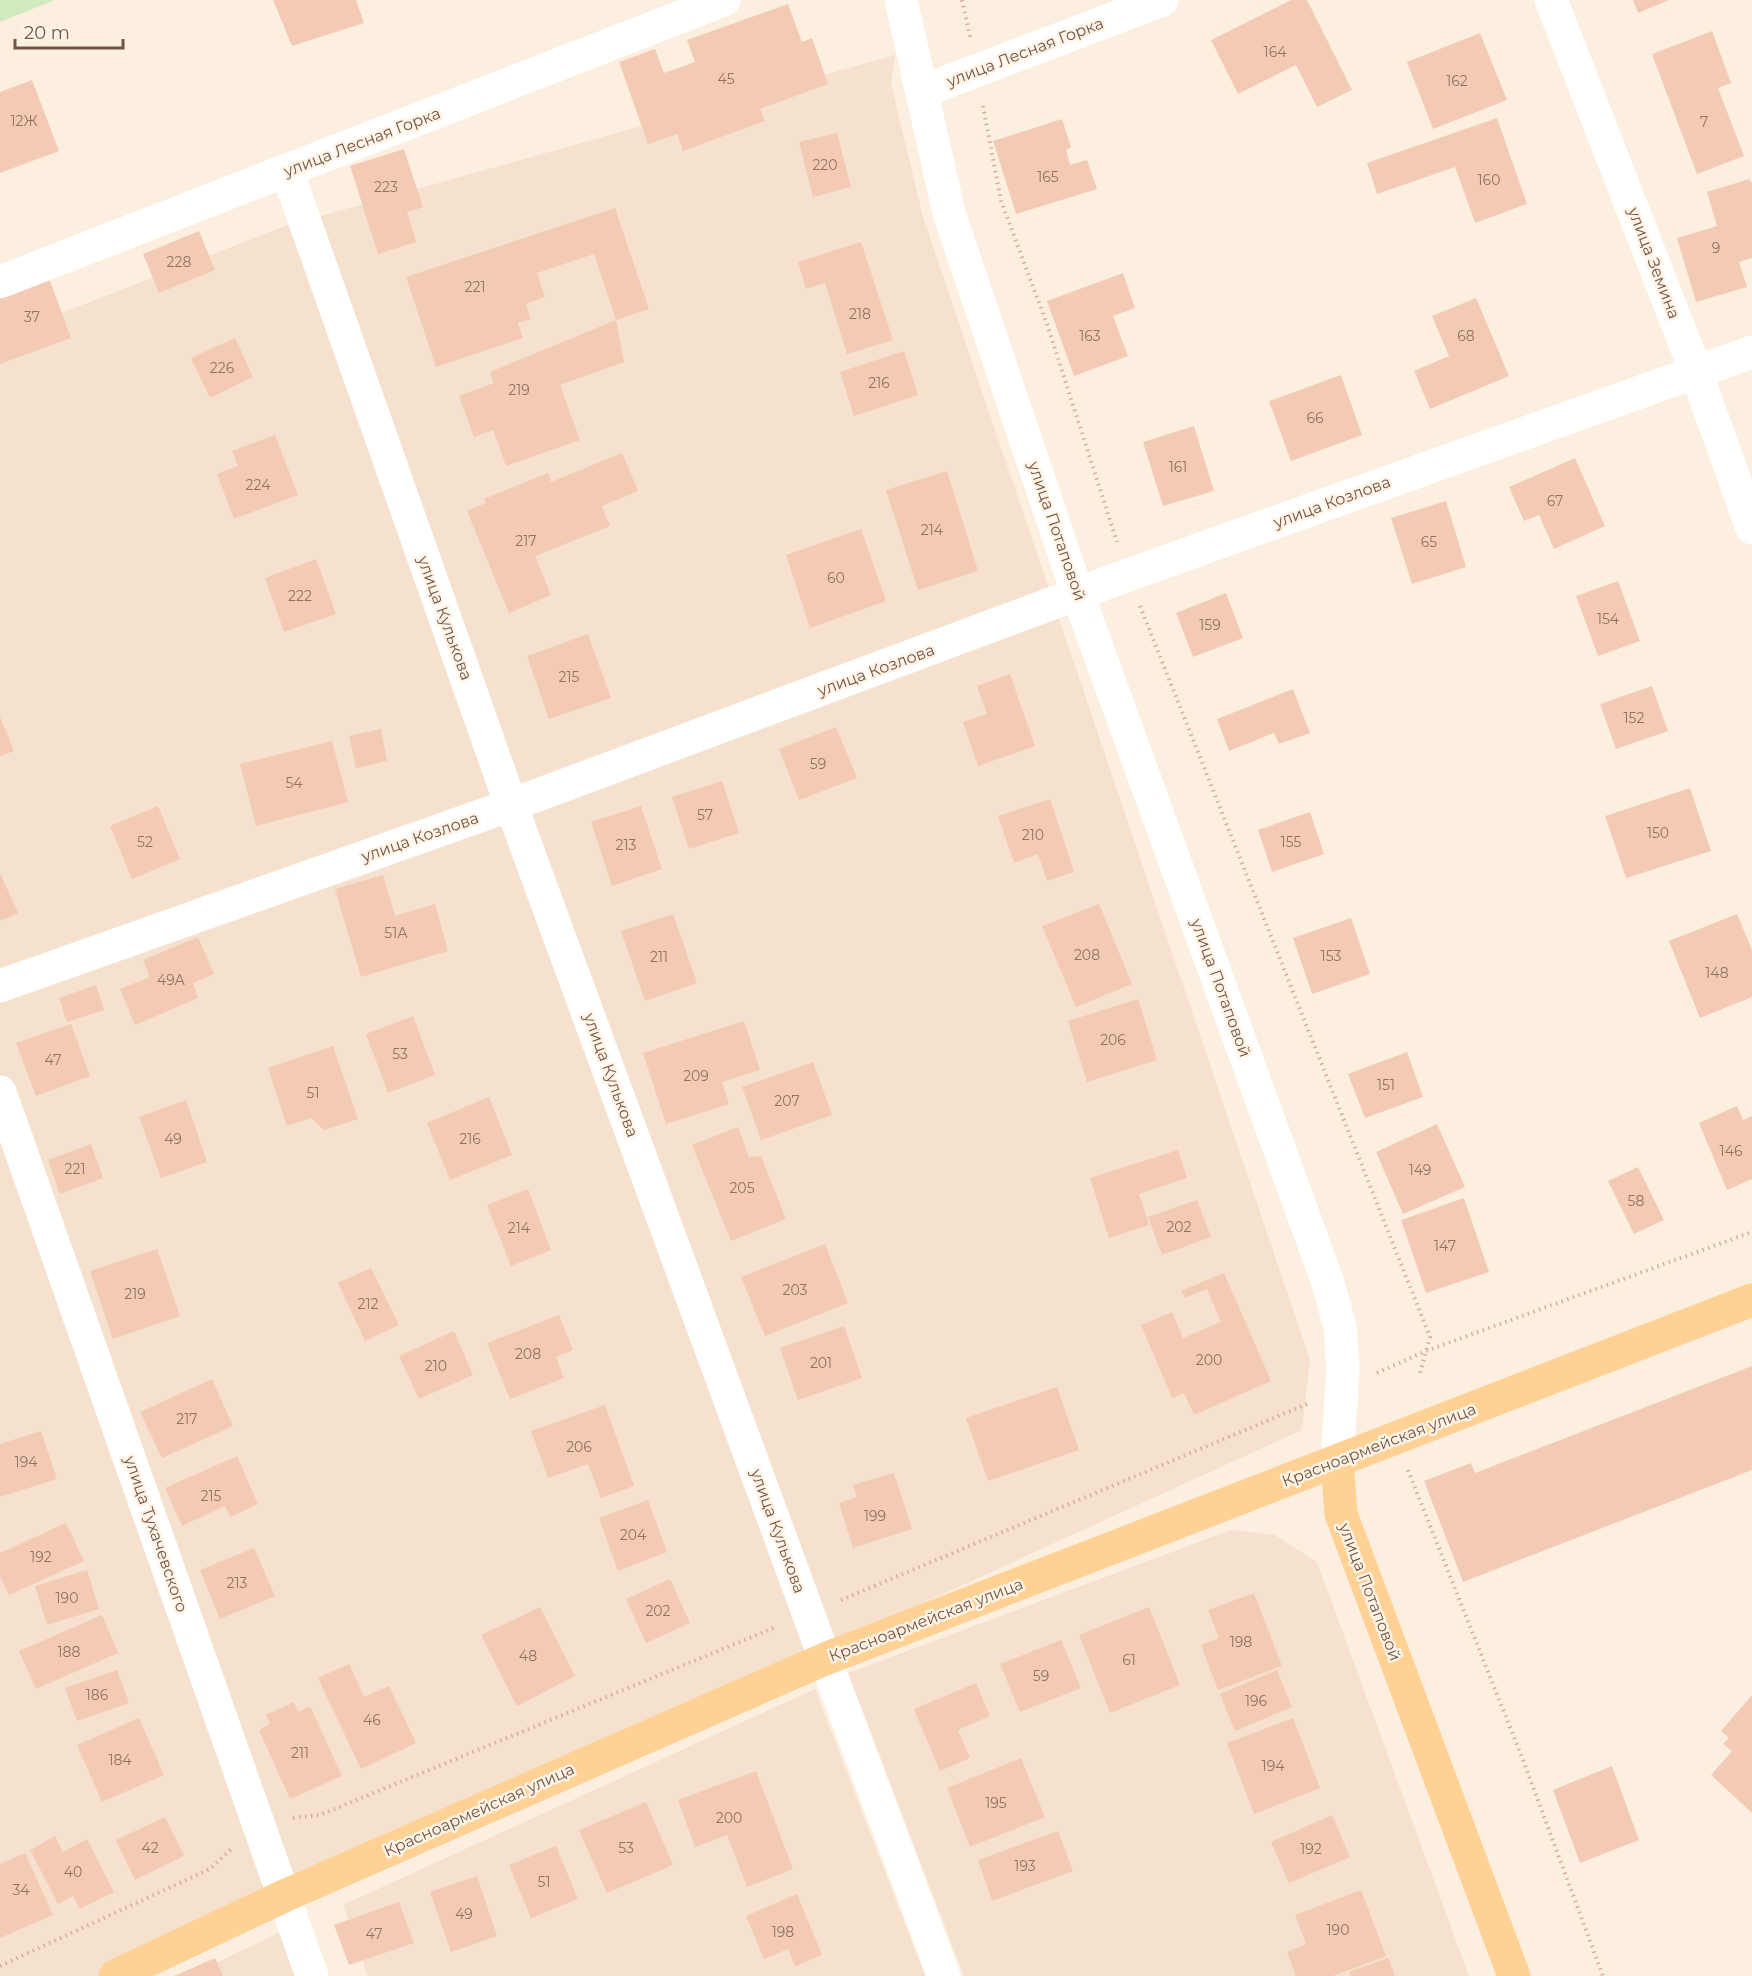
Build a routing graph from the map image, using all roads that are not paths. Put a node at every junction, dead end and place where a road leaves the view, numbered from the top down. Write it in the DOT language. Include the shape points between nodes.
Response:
graph roads {
  1 [pos="724,0"];
  2 [pos="901,0"];
  3 [pos="1162,0"];
  4 [pos="1551,0"];
  5 [pos="923,91"];
  6 [pos="287,171"];
  7 [pos="0,282"];
  8 [pos="1752,352"];
  9 [pos="1696,372"];
  10 [pos="1752,528"];
  11 [pos="1078,595"];
  12 [pos="511,805"];
  13 [pos="0,986"];
  14 [pos="0,1092"];
  15 [pos="1752,1300"];
  16 [pos="1337,1461"];
  17 [pos="825,1659"];
  18 [pos="284,1896"];
  19 [pos="115,1976"];
  20 [pos="312,1976"];
  21 [pos="944,1976"];
  22 [pos="1514,1976"];
  1 -- 6 [label="street, улица Лесная Горка"];
  2 -- 5 [label="street, улица Потаповой"];
  3 -- 5 [label="street, улица Лесная Горка"];
  4 -- 9 [label="street, улица Земина"];
  5 -- 11 [label="street, улица Потаповой" via="949,213"];
  6 -- 7 [label="street, улица Лесная Горка"];
  6 -- 12 [label="street, улица Кулькова"];
  8 -- 9 [label="street, улица Козлова"];
  9 -- 10 [label="street, улица Земина"];
  9 -- 11 [label="street, улица Козлова"];
  11 -- 12 [label="street, улица Козлова"];
  11 -- 16 [label="street, улица Потаповой" via="1328,1283 1340,1327 1343,1369"];
  12 -- 13 [label="street, улица Козлова"];
  12 -- 17 [label="street, улица Кулькова"];
  14 -- 18 [label="street, улица Тухачевского"];
  15 -- 16 [label="main road, Красноармейская улица"];
  16 -- 17 [label="main road, Красноармейская улица"];
  16 -- 22 [label="main road, улица Потаповой" via="1341,1514"];
  17 -- 18 [label="main road, Красноармейская улица"];
  17 -- 21 [label="street, улица Кулькова"];
  18 -- 19 [label="main road, Красноармейская улица"];
  18 -- 20 [label="street, улица Тухачевского"];
}
